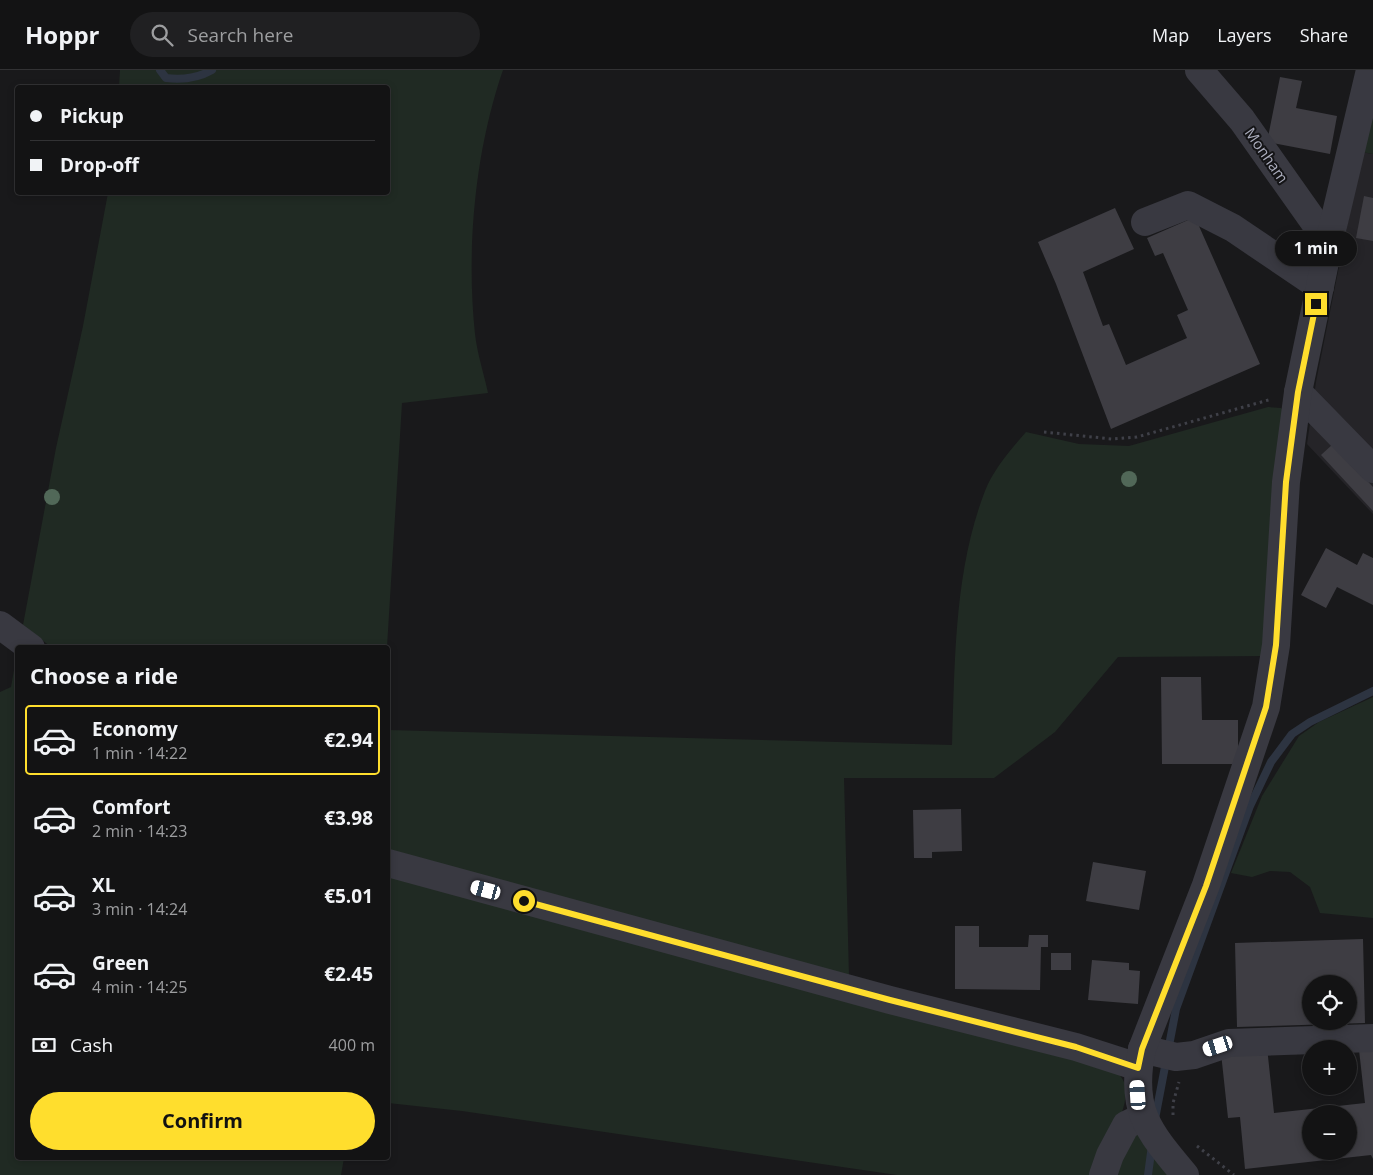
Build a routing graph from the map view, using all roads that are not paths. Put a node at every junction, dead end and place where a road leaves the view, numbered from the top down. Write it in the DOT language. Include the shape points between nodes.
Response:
graph roads {
  1 [pos="1199,70"];
  2 [pos="1370,70"];
  3 [pos="1145,222"];
  4 [pos="1329,243"];
  5 [pos="1320,287"];
  6 [pos="1298,392"];
  7 [pos="1370,461"];
  8 [pos="0,625"];
  9 [pos="27,645"];
  10 [pos="390,865"];
  11 [pos="1373,1038"];
  12 [pos="1162,1056"];
  13 [pos="1155,1121"];
  14 [pos="1103,1175"];
  15 [pos="1185,1175"];
  1 -- 4 [label="street, Monham" via="1242,120"];
  2 -- 4 [label="street"];
  3 -- 5 [label="street" via="1188,205 1233,228"];
  4 -- 5 [label="street"];
  5 -- 6 [label="street"];
  6 -- 7 [label="street"];
  6 -- 12 [label="street" via="1286,482 1276,645 1266,707 1206,886"];
  8 -- 9 [label="street"];
  10 -- 12 [label="street" via="1076,1047"];
  11 -- 12 [label="street" via="1229,1043"];
  12 -- 13 [label="street" via="1138,1095"];
  13 -- 14 [label="street" via="1126,1126"];
  13 -- 15 [label="street" via="1163,1149"];
}
